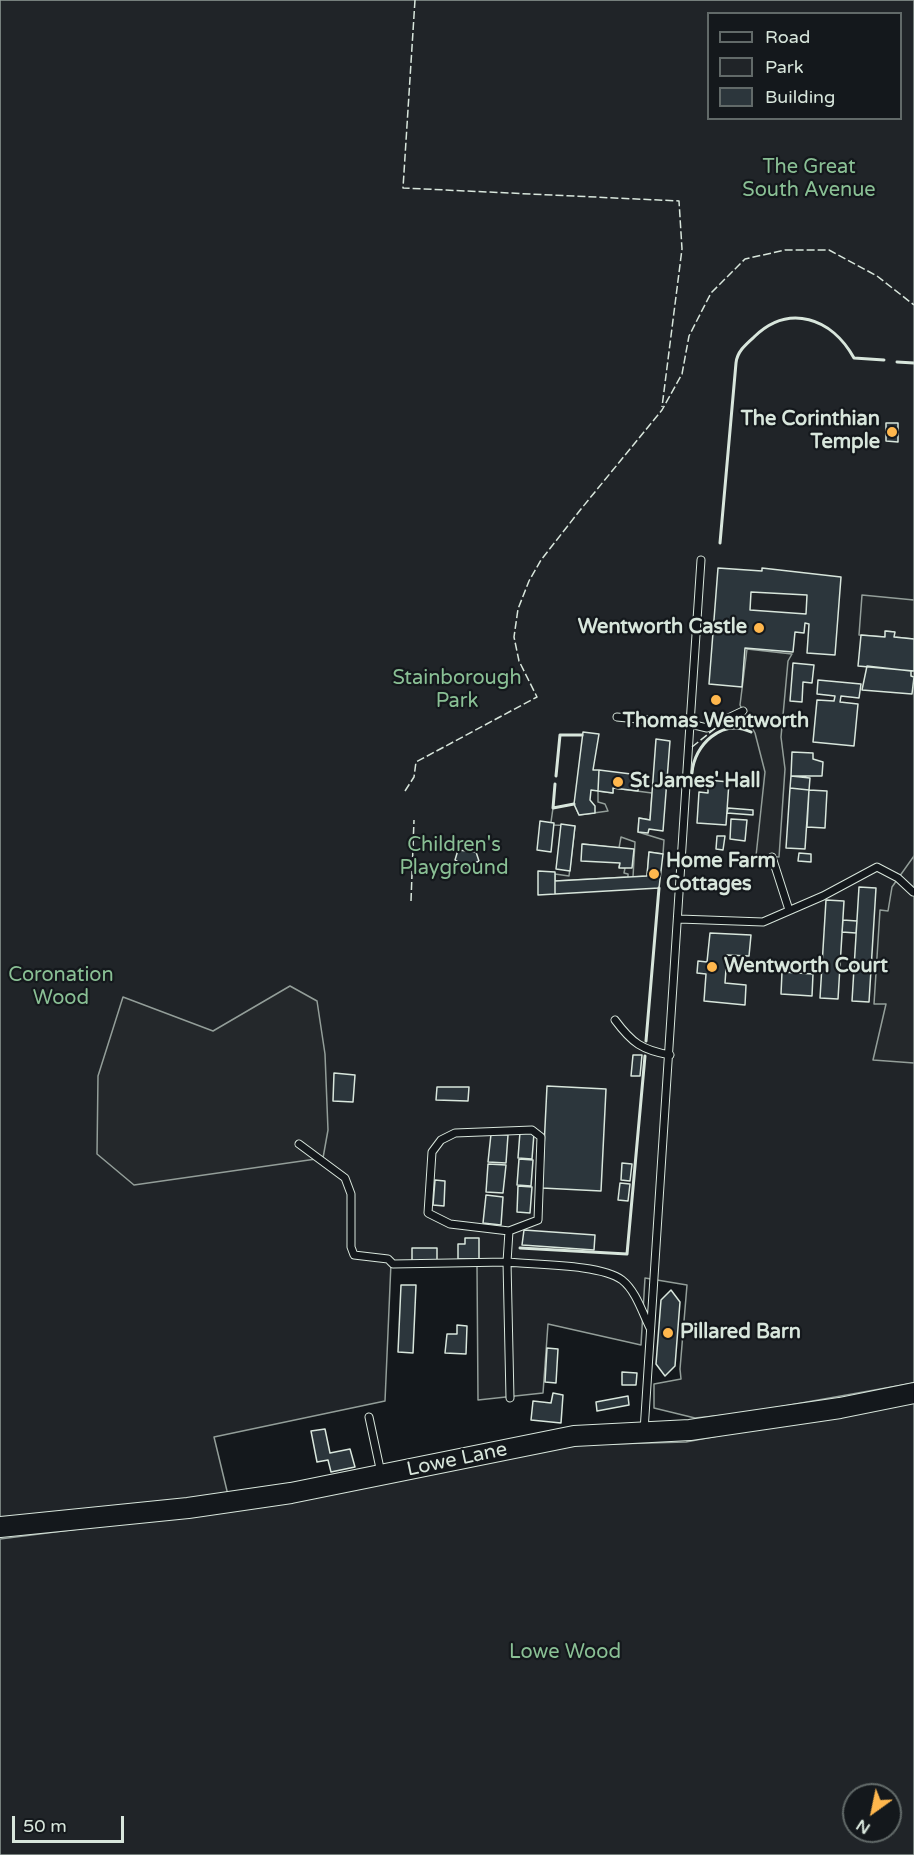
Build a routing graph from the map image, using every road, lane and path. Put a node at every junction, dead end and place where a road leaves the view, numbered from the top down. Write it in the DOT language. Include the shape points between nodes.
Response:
graph roads {
  1 [pos="701,560"];
  2 [pos="743,711"];
  3 [pos="617,717"];
  4 [pos="690,724"];
  5 [pos="772,856"];
  6 [pos="914,892"];
  7 [pos="789,910"];
  8 [pos="679,919"];
  9 [pos="615,1020"];
  10 [pos="670,1055"];
  11 [pos="298,1144"];
  12 [pos="509,1231"];
  13 [pos="507,1263"];
  14 [pos="651,1330"];
  15 [pos="914,1393"];
  16 [pos="510,1398"];
  17 [pos="369,1417"];
  18 [pos="644,1431"];
  19 [pos="381,1476"];
  20 [pos="0,1527"];
  1 -- 4 [label="lane"];
  2 -- 4 [label="lane" via="707,728"];
  3 -- 4 [label="lane"];
  4 -- 8 [label="lane"];
  5 -- 7 [label="lane"];
  6 -- 7 [label="lane" via="877,867"];
  7 -- 8 [label="lane" via="763,922"];
  8 -- 10 [label="lane"];
  9 -- 10 [label="lane" via="645,1050"];
  10 -- 14 [label="lane"];
  11 -- 13 [label="lane" via="345,1178 351,1194 354,1255 388,1259 393,1264"];
  12 -- 12 [label="lane" via="538,1220 541,1137 532,1130 455,1133 441,1140 432,1152 428,1213 450,1224"];
  12 -- 13 [label="lane"];
  13 -- 14 [label="lane" via="606,1271 634,1293"];
  13 -- 16 [label="lane"];
  14 -- 18 [label="lane"];
  15 -- 18 [label="street, Lowe Lane" via="690,1430"];
  17 -- 19 [label="lane"];
  18 -- 19 [label="street, Lowe Lane" via="574,1436"];
  19 -- 20 [label="street, Lowe Lane" via="200,1506"];
}
